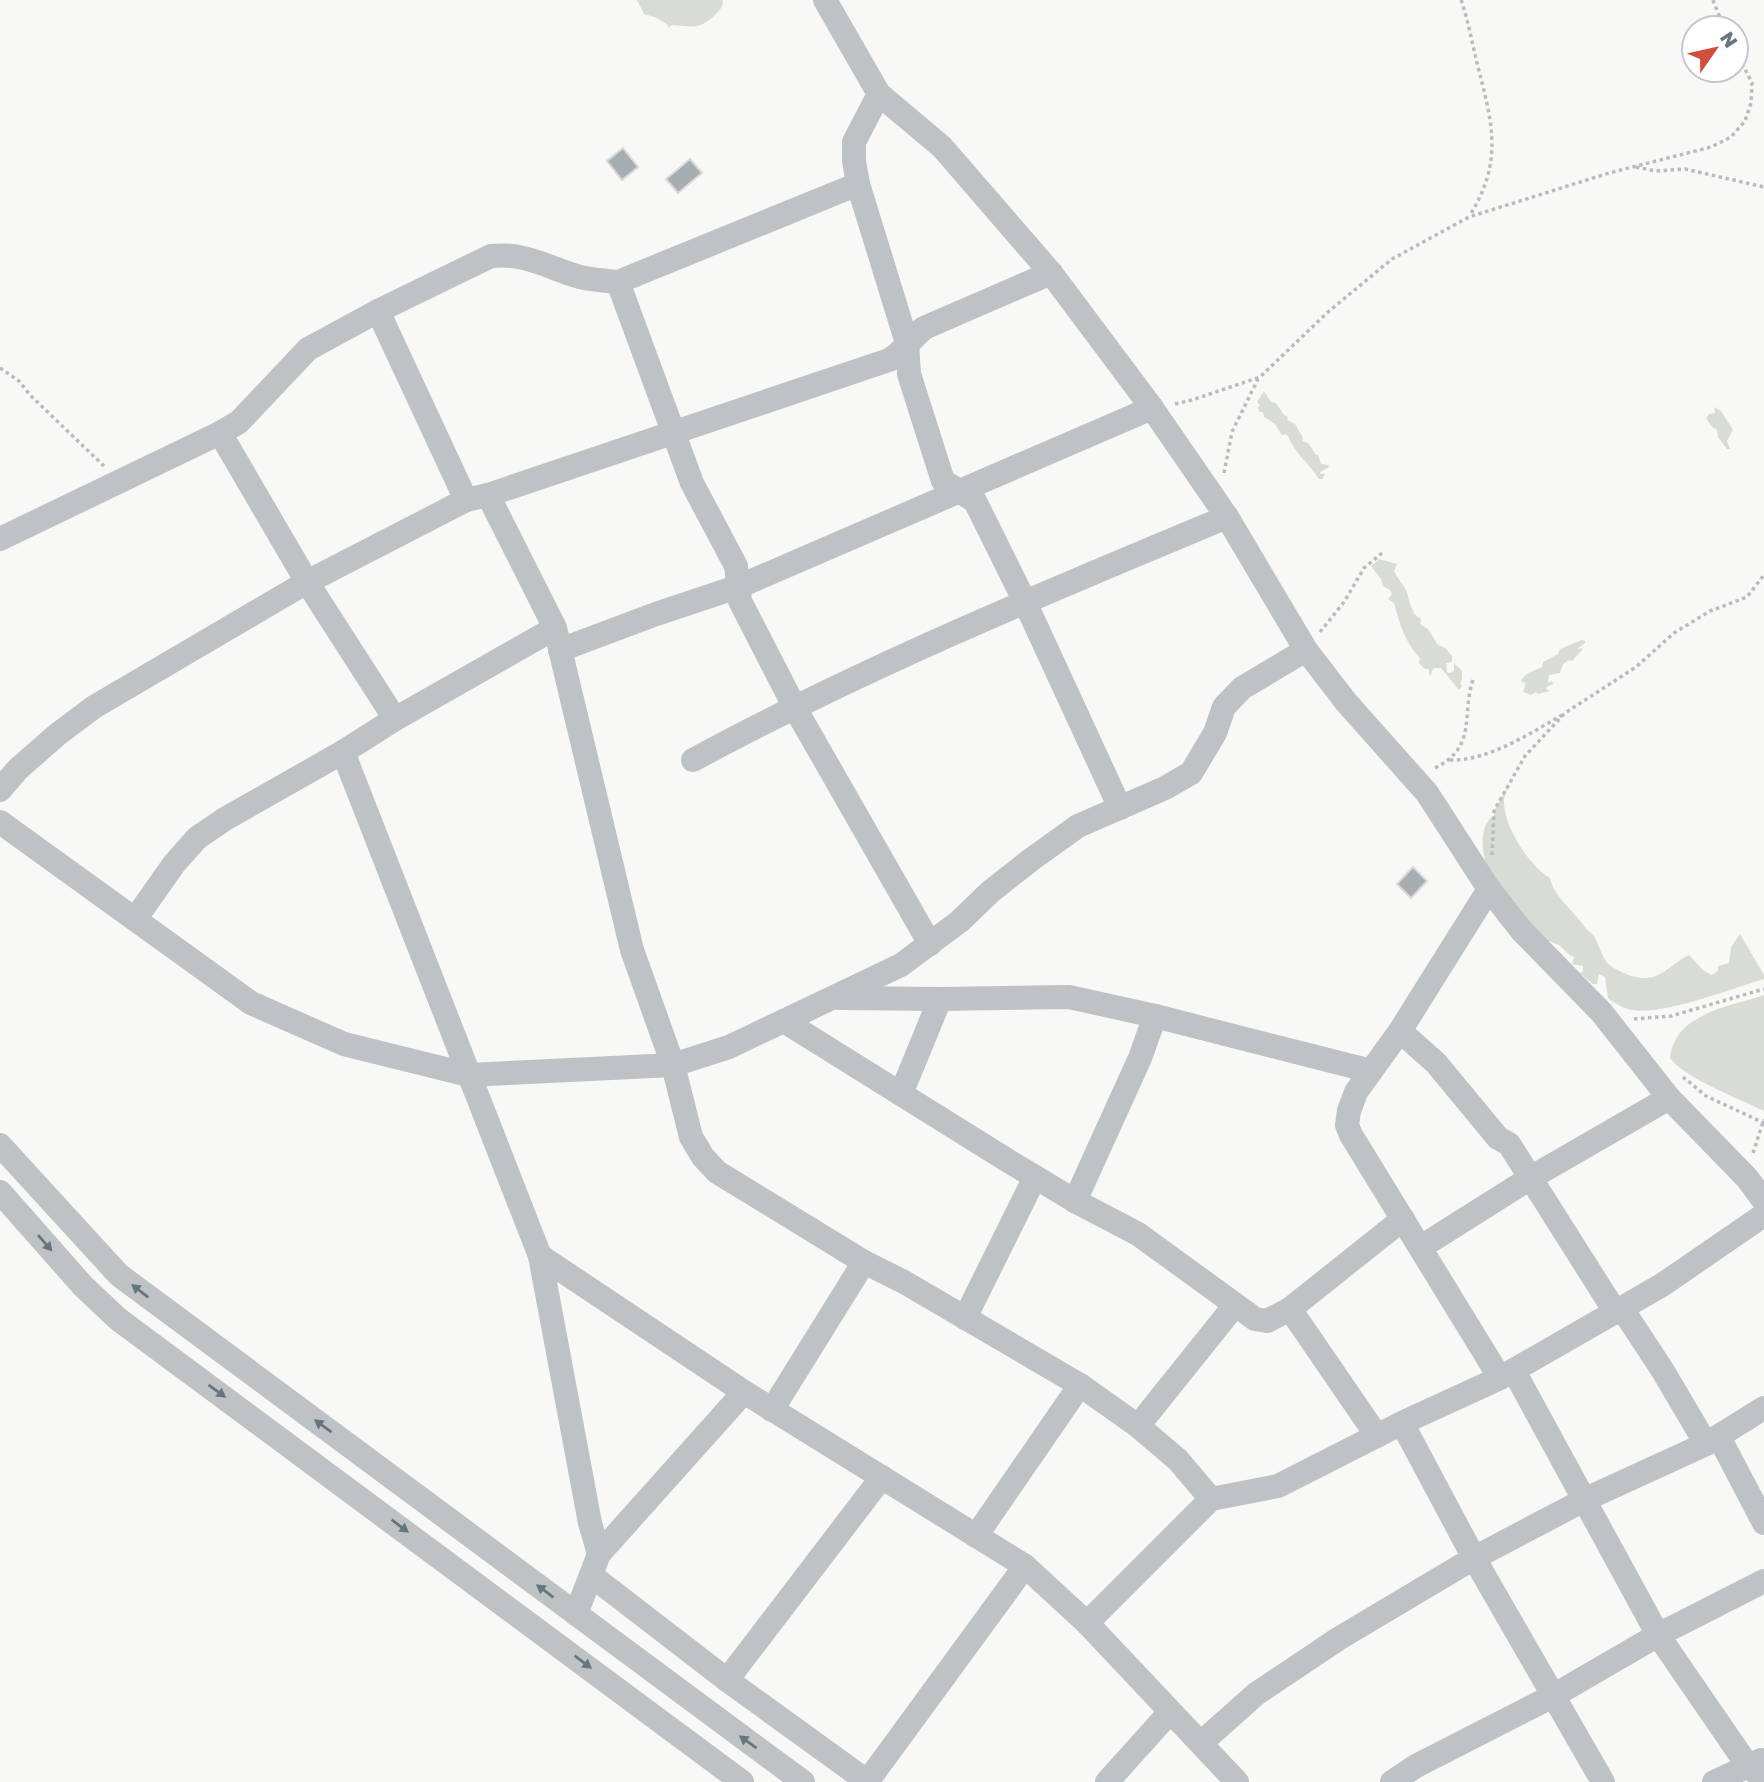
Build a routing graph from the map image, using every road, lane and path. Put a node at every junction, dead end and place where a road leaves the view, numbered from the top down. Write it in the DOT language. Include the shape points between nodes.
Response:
graph roads {
  1 [pos="825,0"];
  2 [pos="1461,0"];
  3 [pos="1750,79"];
  4 [pos="879,94"];
  5 [pos="1633,167"];
  6 [pos="858,184"];
  7 [pos="1764,187"];
  8 [pos="1469,217"];
  9 [pos="1051,273"];
  10 [pos="618,282"];
  11 [pos="378,311"];
  12 [pos="907,343"];
  13 [pos="0,368"];
  14 [pos="1260,377"];
  15 [pos="1152,408"];
  16 [pos="220,433"];
  17 [pos="673,434"];
  18 [pos="120,481"];
  19 [pos="1225,481"];
  20 [pos="961,492"];
  21 [pos="477,498"];
  22 [pos="1227,517"];
  23 [pos="0,539"];
  24 [pos="1382,553"];
  25 [pos="1764,575"];
  26 [pos="307,582"];
  27 [pos="740,586"];
  28 [pos="1025,601"];
  29 [pos="557,639"];
  30 [pos="1306,650"];
  31 [pos="1474,677"];
  32 [pos="795,708"];
  33 [pos="1565,713"];
  34 [pos="395,719"];
  35 [pos="343,752"];
  36 [pos="693,760"];
  37 [pos="1450,761"];
  38 [pos="1414,778"];
  39 [pos="0,790"];
  40 [pos="1120,808"];
  41 [pos="0,822"];
  42 [pos="1489,889"];
  43 [pos="136,918"];
  44 [pos="930,944"];
  45 [pos="1764,989"];
  46 [pos="831,998"];
  47 [pos="940,999"];
  48 [pos="1602,1013"];
  49 [pos="1156,1016"];
  50 [pos="784,1021"];
  51 [pos="1400,1031"];
  52 [pos="673,1065"];
  53 [pos="1370,1071"];
  54 [pos="1674,1071"];
  55 [pos="469,1075"];
  56 [pos="901,1094"];
  57 [pos="1669,1098"];
  58 [pos="1763,1122"];
  59 [pos="0,1145"];
  60 [pos="1035,1177"];
  61 [pos="1532,1177"];
  62 [pos="1747,1178"];
  63 [pos="0,1192"];
  64 [pos="1075,1201"];
  65 [pos="1764,1201"];
  66 [pos="1764,1215"];
  67 [pos="1403,1219"];
  68 [pos="1421,1247"];
  69 [pos="540,1256"];
  70 [pos="864,1262"];
  71 [pos="1235,1306"];
  72 [pos="1290,1309"];
  73 [pos="1619,1312"];
  74 [pos="965,1318"];
  75 [pos="1507,1375"];
  76 [pos="1080,1385"];
  77 [pos="744,1392"];
  78 [pos="1764,1408"];
  79 [pos="772,1410"];
  80 [pos="1402,1423"];
  81 [pos="1138,1426"];
  82 [pos="1377,1436"];
  83 [pos="1712,1441"];
  84 [pos="351,1446"];
  85 [pos="330,1474"];
  86 [pos="882,1477"];
  87 [pos="1211,1499"];
  88 [pos="1586,1499"];
  89 [pos="1764,1523"];
  90 [pos="976,1536"];
  91 [pos="1474,1558"];
  92 [pos="596,1565"];
  93 [pos="1025,1566"];
  94 [pos="1764,1581"];
  95 [pos="576,1614"];
  96 [pos="1087,1623"];
  97 [pos="1658,1635"];
  98 [pos="727,1680"];
  99 [pos="1553,1696"];
  100 [pos="1170,1712"];
  101 [pos="1201,1744"];
  102 [pos="1759,1768"];
  103 [pos="742,1782"];
  104 [pos="803,1782"];
  105 [pos="867,1782"];
  106 [pos="1107,1782"];
  107 [pos="1237,1782"];
  108 [pos="1392,1782"];
  109 [pos="1603,1782"];
  110 [pos="1714,1782"];
  1 -- 4 [label="street"];
  2 -- 8 [label="path" via="1490,113 1492,141 1484,193"];
  3 -- 5 [label="path" via="1751,103 1745,121 1731,137 1711,147"];
  4 -- 6 [label="street" via="854,142"];
  4 -- 9 [label="street" via="942,147"];
  5 -- 7 [label="path" via="1685,169"];
  5 -- 8 [label="path"];
  6 -- 10 [label="street"];
  6 -- 12 [label="street"];
  8 -- 14 [label="path" via="1392,259"];
  9 -- 12 [label="street" via="924,328"];
  9 -- 15 [label="street"];
  10 -- 11 [label="street" via="581,277 505,254 491,256"];
  10 -- 17 [label="street"];
  11 -- 16 [label="street" via="308,349 239,422"];
  11 -- 21 [label="street"];
  12 -- 17 [label="street" via="903,352 889,360"];
  12 -- 20 [label="street" via="909,374 943,481"];
  13 -- 18 [label="path" via="19,381"];
  14 -- 15 [label="path"];
  14 -- 19 [label="path" via="1231,432"];
  15 -- 20 [label="street"];
  15 -- 22 [label="street"];
  16 -- 18 [label="street"];
  16 -- 26 [label="street"];
  17 -- 21 [label="street"];
  17 -- 27 [label="street" via="692,483 736,566"];
  18 -- 23 [label="street"];
  20 -- 27 [label="street"];
  20 -- 28 [label="street" via="975,500"];
  21 -- 26 [label="street"];
  21 -- 29 [label="street"];
  22 -- 28 [label="street"];
  22 -- 30 [label="street"];
  24 -- 30 [label="path" via="1364,568"];
  25 -- 33 [label="path" via="1747,597 1710,611 1674,633 1636,667"];
  26 -- 34 [label="street"];
  26 -- 39 [label="street" via="94,707 38,751"];
  27 -- 29 [label="street" via="656,614"];
  27 -- 32 [label="street" via="740,601"];
  28 -- 32 [label="street"];
  28 -- 40 [label="street"];
  29 -- 34 [label="street"];
  29 -- 52 [label="street" via="632,950"];
  30 -- 38 [label="street"];
  30 -- 40 [label="street" via="1242,688 1224,707 1215,733 1191,773"];
  31 -- 37 [label="path" via="1462,742"];
  32 -- 36 [label="street"];
  32 -- 44 [label="street"];
  33 -- 37 [label="path" via="1469,761"];
  33 -- 42 [label="path" via="1525,756 1494,811"];
  34 -- 35 [label="street"];
  35 -- 43 [label="street" via="197,838"];
  35 -- 55 [label="street"];
  37 -- 38 [label="path"];
  38 -- 42 [label="street"];
  40 -- 44 [label="street" via="1077,826 989,892"];
  41 -- 43 [label="street"];
  42 -- 48 [label="street" via="1522,931"];
  42 -- 51 [label="street"];
  43 -- 55 [label="street" via="251,1003 344,1044"];
  44 -- 46 [label="street" via="901,965"];
  45 -- 48 [label="path" via="1671,1016 1641,1020"];
  46 -- 47 [label="street"];
  46 -- 50 [label="street"];
  47 -- 49 [label="street" via="1069,997"];
  47 -- 56 [label="street"];
  48 -- 57 [label="street"];
  49 -- 53 [label="street"];
  49 -- 64 [label="street"];
  50 -- 52 [label="street" via="729,1047"];
  50 -- 56 [label="street"];
  51 -- 53 [label="street"];
  51 -- 61 [label="street" via="1436,1063 1498,1138 1509,1144"];
  52 -- 55 [label="street"];
  52 -- 70 [label="street" via="691,1137 703,1157 718,1172"];
  53 -- 67 [label="street" via="1356,1092 1347,1125"];
  54 -- 58 [label="path" via="1706,1096"];
  55 -- 69 [label="street"];
  56 -- 60 [label="street"];
  57 -- 61 [label="street"];
  57 -- 62 [label="street"];
  58 -- 62 [label="path"];
  84 -- 59 [label="street, one-way" via="120,1275"];
  60 -- 64 [label="street"];
  60 -- 74 [label="street"];
  61 -- 68 [label="street"];
  61 -- 73 [label="street"];
  62 -- 65 [label="street"];
  63 -- 85 [label="street, one-way" via="83,1286 118,1318"];
  64 -- 71 [label="street" via="1138,1234"];
  66 -- 73 [label="street"];
  67 -- 68 [label="street"];
  67 -- 72 [label="street"];
  68 -- 75 [label="street"];
  69 -- 77 [label="street"];
  69 -- 92 [label="street"];
  70 -- 74 [label="street"];
  70 -- 79 [label="street"];
  71 -- 72 [label="street" via="1267,1321"];
  71 -- 81 [label="street"];
  72 -- 82 [label="street"];
  73 -- 75 [label="street"];
  73 -- 83 [label="street"];
  74 -- 76 [label="street"];
  75 -- 80 [label="street"];
  75 -- 88 [label="street"];
  76 -- 81 [label="street"];
  76 -- 90 [label="street"];
  77 -- 79 [label="street"];
  77 -- 92 [label="street"];
  78 -- 83 [label="street"];
  79 -- 86 [label="street"];
  80 -- 82 [label="street"];
  80 -- 91 [label="street"];
  81 -- 87 [label="street" via="1178,1460"];
  82 -- 87 [label="street" via="1278,1486"];
  83 -- 88 [label="street"];
  83 -- 89 [label="street"];
  84 -- 85 [label="street"];
  95 -- 84 [label="street, one-way"];
  85 -- 103 [label="street, one-way"];
  86 -- 90 [label="street"];
  86 -- 98 [label="street"];
  87 -- 96 [label="street"];
  88 -- 91 [label="street"];
  88 -- 97 [label="street"];
  90 -- 93 [label="street"];
  91 -- 99 [label="street"];
  91 -- 101 [label="street" via="1256,1694"];
  92 -- 95 [label="street"];
  92 -- 98 [label="street"];
  93 -- 96 [label="street"];
  93 -- 105 [label="street"];
  94 -- 97 [label="street"];
  104 -- 95 [label="street, one-way"];
  96 -- 100 [label="street"];
  97 -- 99 [label="street"];
  97 -- 102 [label="street"];
  98 -- 105 [label="street"];
  99 -- 108 [label="street"];
  99 -- 109 [label="street"];
  100 -- 101 [label="street"];
  100 -- 106 [label="street"];
  101 -- 107 [label="street"];
  102 -- 110 [label="street"];
}
